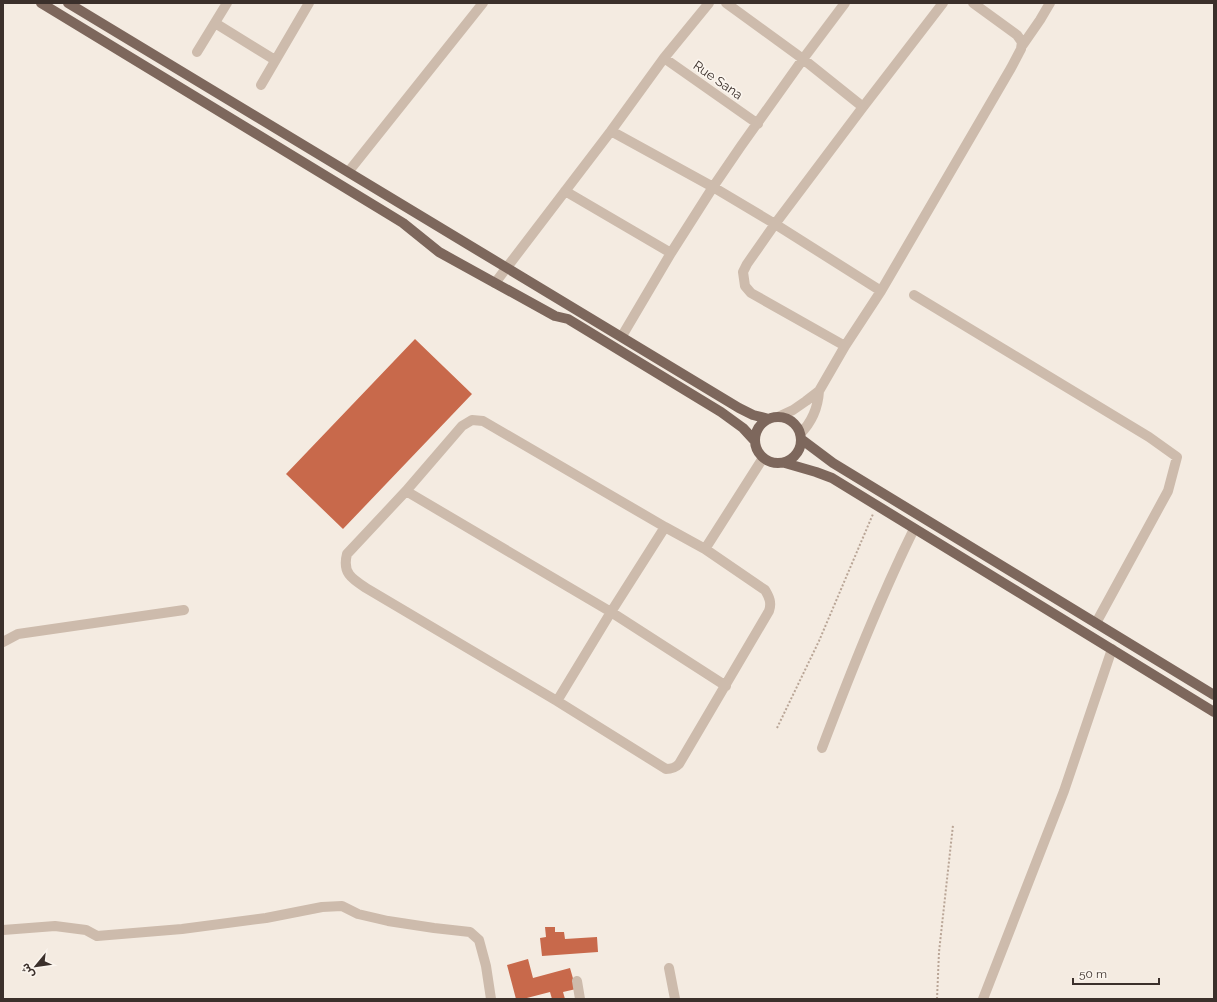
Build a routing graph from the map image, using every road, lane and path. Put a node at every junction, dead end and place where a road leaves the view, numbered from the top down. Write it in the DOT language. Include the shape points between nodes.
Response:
graph roads {
  1 [pos="41,3"];
  2 [pos="68,3"];
  3 [pos="228,3"];
  4 [pos="309,3"];
  5 [pos="709,3"];
  6 [pos="726,3"];
  7 [pos="846,3"];
  8 [pos="943,3"];
  9 [pos="973,3"];
  10 [pos="1050,3"];
  11 [pos="478,4"];
  12 [pos="215,24"];
  13 [pos="1022,46"];
  14 [pos="197,52"];
  15 [pos="664,58"];
  16 [pos="803,59"];
  17 [pos="275,60"];
  18 [pos="261,85"];
  19 [pos="863,106"];
  20 [pos="758,124"];
  21 [pos="611,131"];
  22 [pos="348,171"];
  23 [pos="713,187"];
  24 [pos="565,191"];
  25 [pos="775,224"];
  26 [pos="671,253"];
  27 [pos="507,267"];
  28 [pos="495,283"];
  29 [pos="881,291"];
  30 [pos="914,295"];
  31 [pos="622,336"];
  32 [pos="845,346"];
  33 [pos="819,391"];
  34 [pos="774,418"];
  35 [pos="800,437"];
  36 [pos="754,440"];
  37 [pos="763,458"];
  38 [pos="785,463"];
  39 [pos="406,491"];
  40 [pos="876,506"];
  41 [pos="664,527"];
  42 [pos="914,529"];
  43 [pos="705,549"];
  44 [pos="184,610"];
  45 [pos="611,612"];
  46 [pos="1096,623"];
  47 [pos="3,642"];
  48 [pos="1112,649"];
  49 [pos="726,686"];
  50 [pos="1214,695"];
  51 [pos="557,701"];
  52 [pos="1214,712"];
  53 [pos="777,728"];
  54 [pos="822,748"];
  55 [pos="953,825"];
  56 [pos="3,930"];
  57 [pos="669,968"];
  58 [pos="577,982"];
  59 [pos="491,999"];
  60 [pos="580,999"];
  61 [pos="675,999"];
  62 [pos="937,999"];
  63 [pos="983,999"];
  1 -- 28 [label="main road" via="403,223 428,244"];
  2 -- 22 [label="main road"];
  3 -- 12 [label="street"];
  4 -- 17 [label="street"];
  5 -- 15 [label="street"];
  6 -- 16 [label="street"];
  7 -- 16 [label="street"];
  8 -- 19 [label="street"];
  9 -- 13 [label="street" via="1017,35"];
  10 -- 13 [label="street"];
  11 -- 22 [label="street"];
  12 -- 14 [label="street"];
  12 -- 17 [label="street"];
  13 -- 29 [label="street"];
  15 -- 20 [label="street, Rue Sana"];
  15 -- 21 [label="street"];
  16 -- 19 [label="street"];
  16 -- 20 [label="street"];
  17 -- 18 [label="street"];
  19 -- 25 [label="street"];
  20 -- 23 [label="street"];
  21 -- 23 [label="street"];
  21 -- 24 [label="street"];
  22 -- 27 [label="main road"];
  23 -- 25 [label="street"];
  23 -- 26 [label="street"];
  24 -- 26 [label="street"];
  24 -- 27 [label="street"];
  25 -- 29 [label="street"];
  25 -- 32 [label="street" via="743,272 746,286 751,293"];
  26 -- 31 [label="street"];
  27 -- 28 [label="street"];
  27 -- 31 [label="main road"];
  28 -- 36 [label="main road" via="555,316 568,319 721,412 743,428"];
  29 -- 32 [label="street"];
  30 -- 46 [label="street" via="1149,437 1176,458 1168,492"];
  31 -- 34 [label="main road" via="753,415"];
  32 -- 33 [label="street"];
  33 -- 34 [label="street" via="793,410"];
  33 -- 35 [label="street" via="814,415"];
  34 -- 35 [label="main road" via="792,422"];
  34 -- 36 [label="main road" via="760,425"];
  35 -- 38 [label="main road" via="797,454"];
  35 -- 46 [label="main road" via="833,463"];
  36 -- 37 [label="main road"];
  37 -- 38 [label="main road" via="773,463"];
  37 -- 43 [label="street"];
  38 -- 40 [label="main road" via="832,478"];
  39 -- 41 [label="street" via="462,426 472,420 478,420"];
  39 -- 45 [label="street"];
  39 -- 51 [label="street" via="347,554 345,562 349,576"];
  40 -- 42 [label="main road"];
  40 -- 53 [label="path" via="819,641"];
  41 -- 43 [label="street"];
  41 -- 45 [label="street"];
  42 -- 48 [label="main road"];
  42 -- 54 [label="street" via="853,668"];
  43 -- 49 [label="street" via="764,590 770,600 769,610"];
  44 -- 47 [label="street" via="18,634"];
  45 -- 49 [label="street"];
  45 -- 51 [label="street"];
  46 -- 50 [label="main road"];
  48 -- 52 [label="main road"];
  48 -- 63 [label="street" via="1064,791"];
  49 -- 51 [label="street" via="679,764 670,769"];
  55 -- 62 [label="path" via="939,952"];
  56 -- 59 [label="street" via="55,926 86,930 97,936 182,929 342,906 358,914 388,921 470,932 479,940"];
  57 -- 61 [label="street"];
  58 -- 60 [label="street"];
}
